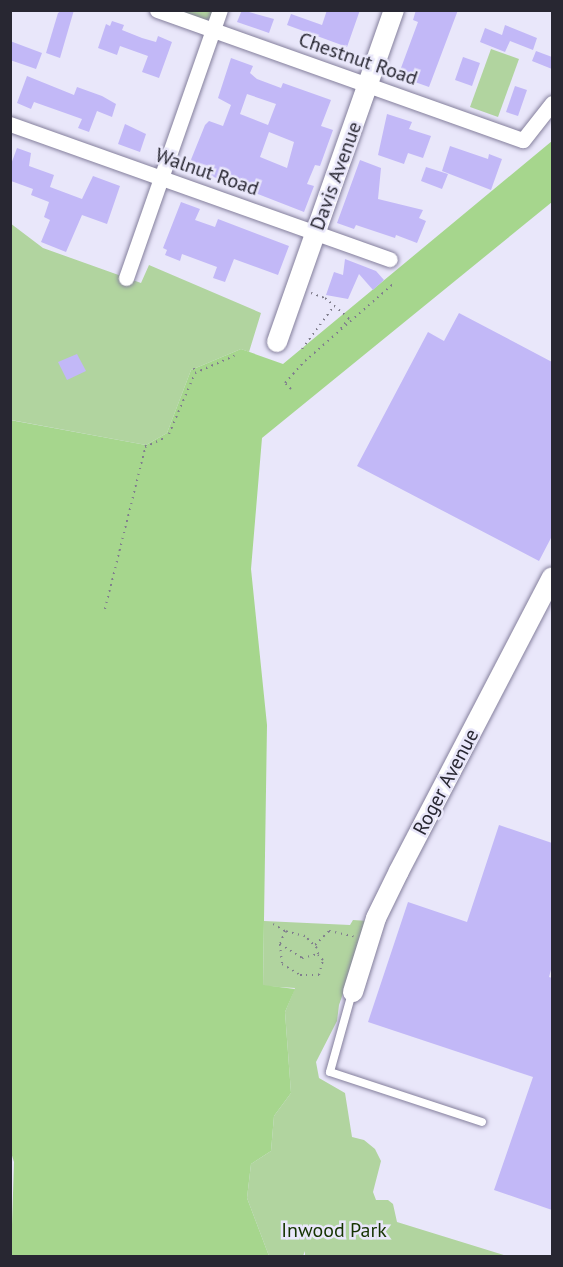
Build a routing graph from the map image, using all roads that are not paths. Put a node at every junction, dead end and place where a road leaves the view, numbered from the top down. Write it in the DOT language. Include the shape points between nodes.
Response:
graph roads {
  1 [pos="157,10"];
  2 [pos="220,10"];
  3 [pos="394,10"];
  4 [pos="213,31"];
  5 [pos="368,85"];
  6 [pos="552,103"];
  7 [pos="10,124"];
  8 [pos="161,178"];
  9 [pos="316,232"];
  10 [pos="390,259"];
  11 [pos="126,278"];
  12 [pos="277,342"];
  13 [pos="552,577"];
  14 [pos="353,992"];
  15 [pos="482,1122"];
  1 -- 4 [label="street, Chestnut Road"];
  2 -- 4 [label="street"];
  3 -- 5 [label="street, Davis Avenue"];
  4 -- 5 [label="street, Chestnut Road"];
  4 -- 8 [label="street"];
  5 -- 6 [label="street, Chestnut Road" via="522,140"];
  5 -- 9 [label="street, Davis Avenue"];
  7 -- 8 [label="street, Walnut Road"];
  8 -- 9 [label="street, Walnut Road"];
  8 -- 11 [label="street"];
  9 -- 10 [label="street, Walnut Road"];
  9 -- 12 [label="street, Davis Avenue"];
  13 -- 14 [label="street, Roger Avenue" via="376,918"];
  14 -- 15 [label="lane" via="330,1072"];
}
